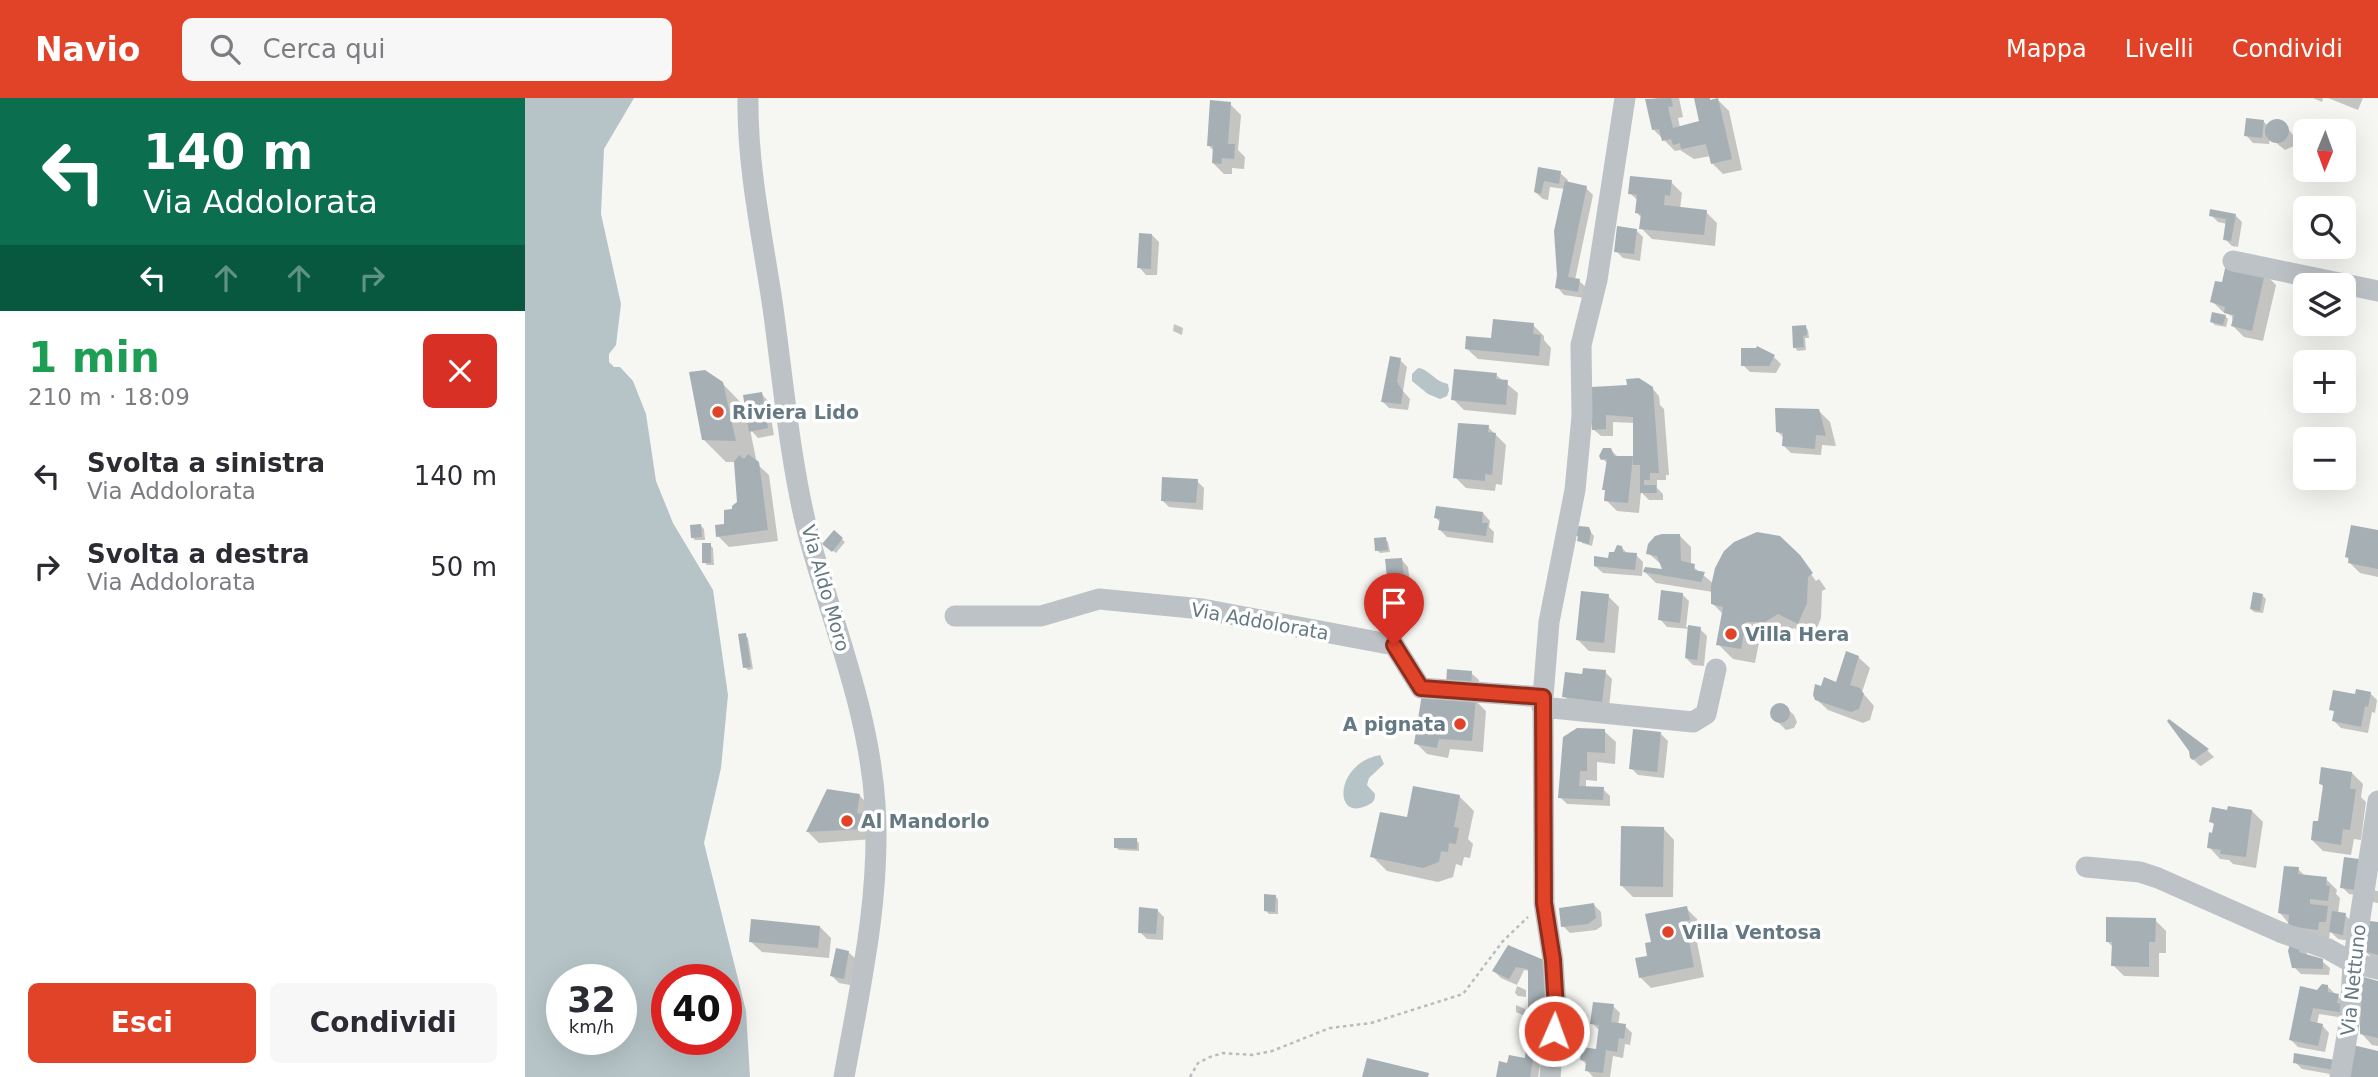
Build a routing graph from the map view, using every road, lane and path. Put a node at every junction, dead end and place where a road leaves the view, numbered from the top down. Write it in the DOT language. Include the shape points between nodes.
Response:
graph roads {
  1 [pos="748,98"];
  2 [pos="1625,98"];
  3 [pos="2233,261"];
  4 [pos="2378,291"];
  5 [pos="955,616"];
  6 [pos="1716,669"];
  7 [pos="1543,702"];
  8 [pos="2378,801"];
  9 [pos="2086,867"];
  10 [pos="1544,903"];
  11 [pos="2353,963"];
  12 [pos="2378,969"];
  13 [pos="844,1077"];
  14 [pos="1190,1077"];
  15 [pos="1550,1077"];
  16 [pos="2340,1077"];
  1 -- 13 [label="street, Via Aldo Moro" via="753,174 795,462 808,531 854,683 875,803 873,900"];
  2 -- 7 [label="street" via="1597,280 1581,345 1575,490 1549,622"];
  3 -- 4 [label="street"];
  5 -- 7 [label="street, Via Addolorata" via="1041,616 1100,599 1202,609 1394,645 1421,688"];
  6 -- 7 [label="street, Via Addolorata" via="1706,714 1693,722"];
  7 -- 10 [label="street"];
  8 -- 11 [label="street, Via Nettuno"];
  9 -- 11 [label="street" via="2158,878"];
  10 -- 14 [label="path" via="1503,941 1463,994 1371,1023 1330,1028 1272,1051 1223,1053 1198,1063"];
  10 -- 15 [label="street" via="1556,1009"];
  11 -- 12 [label="street"];
  11 -- 16 [label="street, Via Nettuno"];
}
